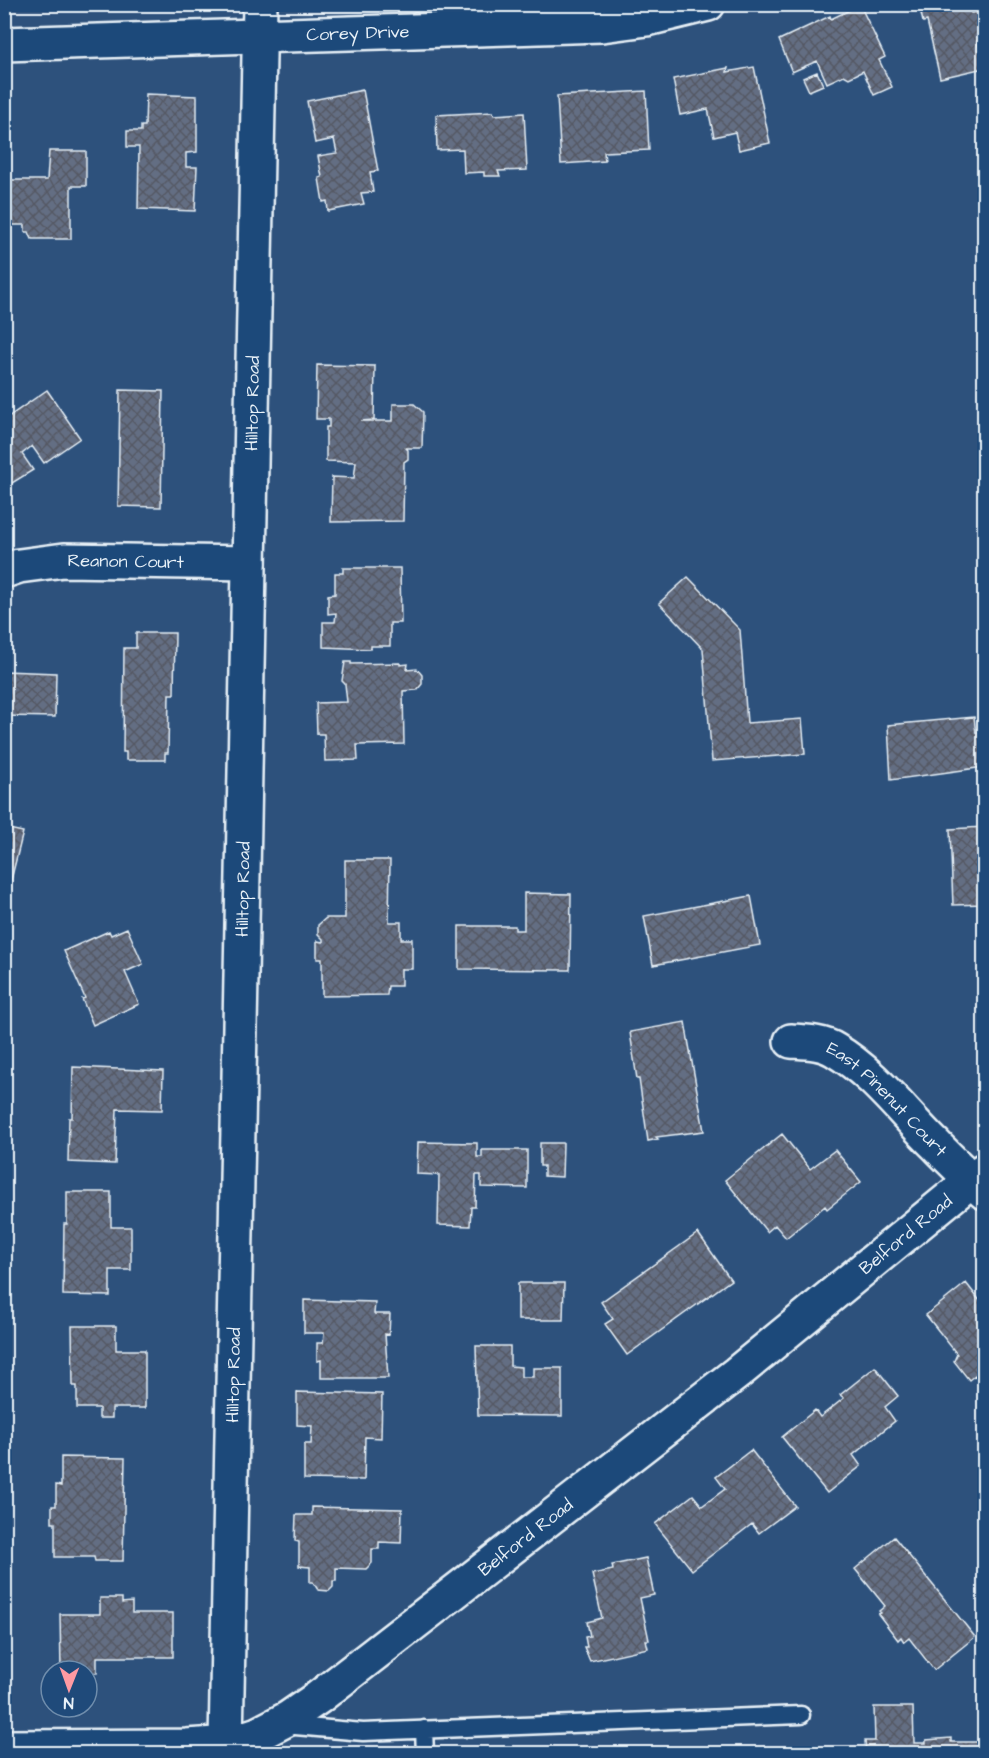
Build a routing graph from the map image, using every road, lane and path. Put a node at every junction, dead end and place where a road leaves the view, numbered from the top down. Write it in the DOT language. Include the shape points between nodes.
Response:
graph roads {
  1 [pos="708,4"];
  2 [pos="260,20"];
  3 [pos="4,44"];
  4 [pos="249,563"];
  5 [pos="4,571"];
  6 [pos="791,1041"];
  7 [pos="981,1181"];
  8 [pos="801,1715"];
  9 [pos="276,1725"];
  10 [pos="424,1729"];
  11 [pos="226,1743"];
  12 [pos="4,1747"];
  13 [pos="425,1754"];
  1 -- 2 [label="street, Corey Drive" via="602,25"];
  2 -- 3 [label="street, Corey Drive"];
  2 -- 4 [label="street, Hilltop Road"];
  4 -- 5 [label="street, Reanon Court" via="64,560"];
  4 -- 11 [label="street, Hilltop Road"];
  6 -- 7 [label="street, East Pinenut Court" via="834,1049 878,1084 936,1145"];
  7 -- 9 [label="street, Belford Road" via="319,1697"];
  8 -- 10 [label="lane"];
  9 -- 10 [label="lane" via="363,1732"];
  9 -- 11 [label="street, Belford Road"];
  10 -- 13 [label="lane"];
  11 -- 12 [label="street, Belford Road"];
}
